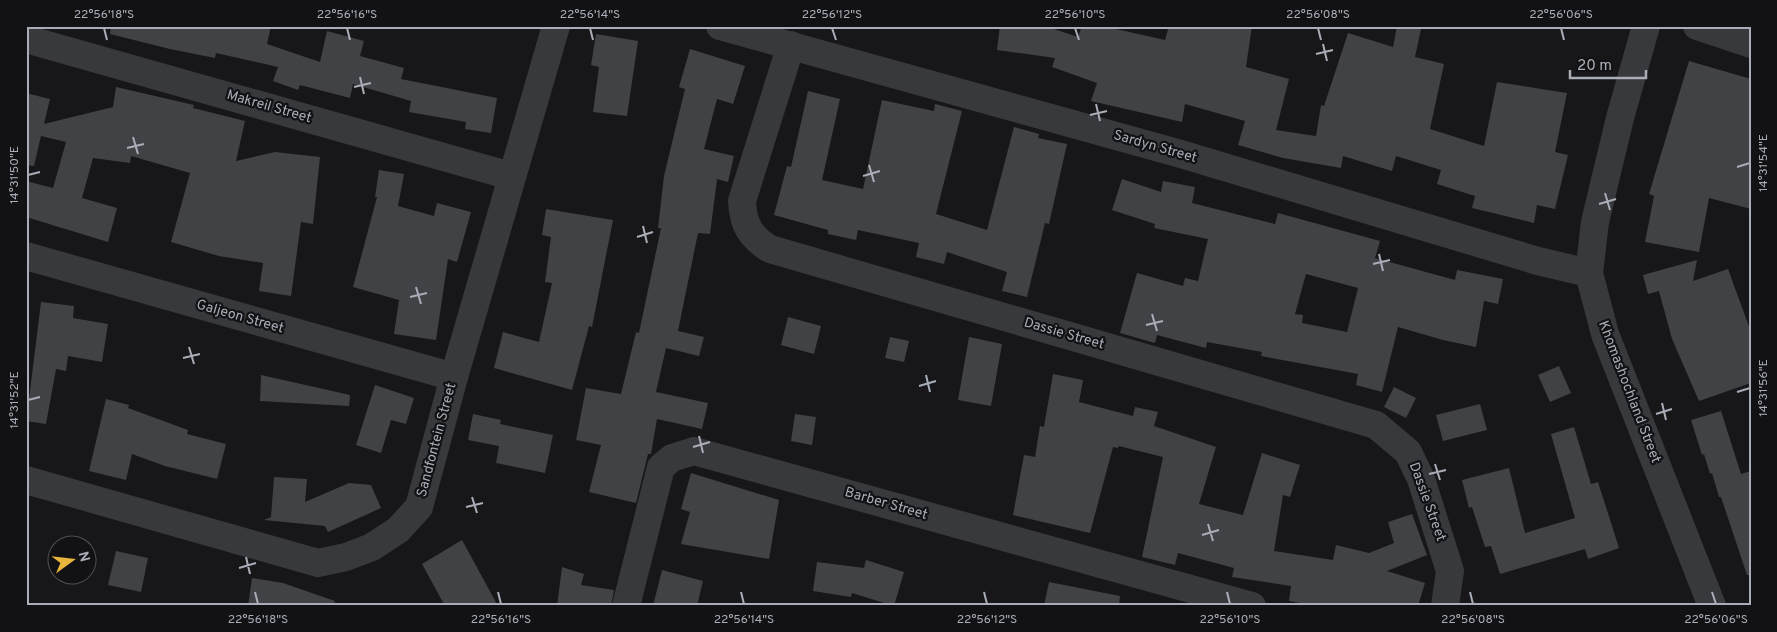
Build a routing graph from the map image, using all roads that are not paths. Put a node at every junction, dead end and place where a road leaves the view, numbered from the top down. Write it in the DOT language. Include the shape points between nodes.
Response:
graph roads {
  1 [pos="556,26"];
  2 [pos="720,26"];
  3 [pos="1646,26"];
  4 [pos="1697,26"];
  5 [pos="26,39"];
  6 [pos="1751,44"];
  7 [pos="791,46"];
  8 [pos="511,176"];
  9 [pos="26,256"];
  10 [pos="1589,273"];
  11 [pos="454,377"];
  12 [pos="26,480"];
  13 [pos="626,606"];
  14 [pos="1252,606"];
  15 [pos="1445,606"];
  16 [pos="1712,606"];
  1 -- 8 [label="street, Sandfontein Street"];
  2 -- 7 [label="street, Sardyn Street"];
  3 -- 10 [label="street, Khomashochland Street" via="1595,222"];
  4 -- 6 [label="street"];
  5 -- 8 [label="street, Makreil Street"];
  7 -- 10 [label="street, Sardyn Street" via="1182,154 1538,261"];
  7 -- 15 [label="street, Dassie Street" via="742,201 746,227 758,241 770,249 1376,425 1408,452 1421,479 1450,571"];
  8 -- 11 [label="street, Sandfontein Street"];
  9 -- 11 [label="street, Galjeon Street"];
  10 -- 16 [label="street, Khomashochland Street" via="1605,334"];
  11 -- 12 [label="street, Sandfontein Street" via="419,507 398,530 372,547 346,557 318,563"];
  13 -- 14 [label="street, Barber Street" via="661,467 672,458 694,451"];
}
